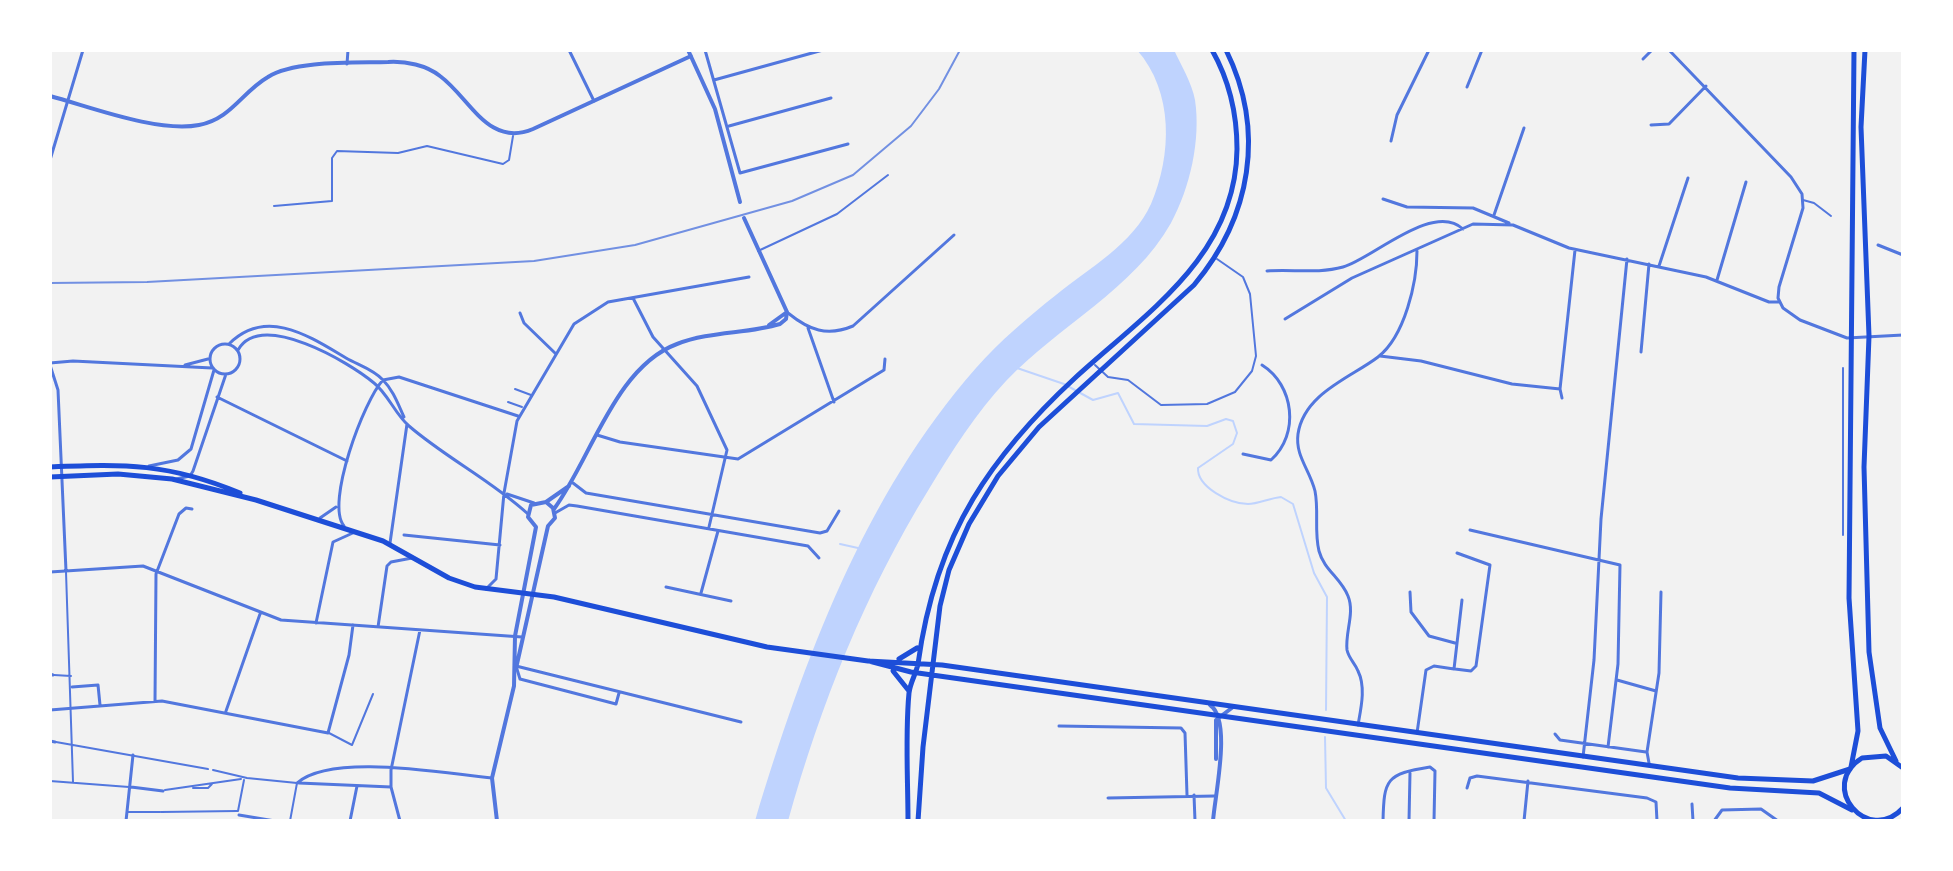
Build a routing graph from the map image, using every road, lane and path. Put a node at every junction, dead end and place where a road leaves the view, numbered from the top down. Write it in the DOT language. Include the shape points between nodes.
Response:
graph roads {
  1 [pos="83,50"];
  2 [pos="348,50"];
  3 [pos="569,50"];
  4 [pos="705,50"];
  5 [pos="823,50"];
  6 [pos="1212,50"];
  7 [pos="1226,50"];
  8 [pos="1429,50"];
  9 [pos="1482,50"];
  10 [pos="1652,50"];
  11 [pos="1679,50"];
  12 [pos="1854,50"];
  13 [pos="1865,50"];
  14 [pos="1671,52"];
  15 [pos="690,53"];
  16 [pos="1643,59"];
  17 [pos="347,64"];
  18 [pos="714,80"];
  19 [pos="1706,86"];
  20 [pos="1467,87"];
  21 [pos="50,96"];
  22 [pos="831,98"];
  23 [pos="67,101"];
  24 [pos="594,101"];
  25 [pos="1651,125"];
  26 [pos="729,126"];
  27 [pos="1524,128"];
  28 [pos="513,135"];
  29 [pos="1391,141"];
  30 [pos="848,144"];
  31 [pos="50,160"];
  32 [pos="888,175"];
  33 [pos="1688,178"];
  34 [pos="1746,182"];
  35 [pos="1383,199"];
  36 [pos="1803,200"];
  37 [pos="740,202"];
  38 [pos="274,206"];
  39 [pos="1494,215"];
  40 [pos="1831,216"];
  41 [pos="744,218"];
  42 [pos="1513,225"];
  43 [pos="1463,229"];
  44 [pos="954,235"];
  45 [pos="1878,245"];
  46 [pos="1575,250"];
  47 [pos="757,251"];
  48 [pos="1417,251"];
  49 [pos="1903,255"];
  50 [pos="1216,258"];
  51 [pos="1627,259"];
  52 [pos="1649,264"];
  53 [pos="1659,267"];
  54 [pos="1267,271"];
  55 [pos="749,277"];
  56 [pos="1717,280"];
  57 [pos="633,298"];
  58 [pos="1780,302"];
  59 [pos="787,312"];
  60 [pos="520,313"];
  61 [pos="1285,319"];
  62 [pos="808,328"];
  63 [pos="1903,335"];
  64 [pos="1869,336"];
  65 [pos="1854,338"];
  66 [pos="229,344"];
  67 [pos="665,349"];
  68 [pos="238,350"];
  69 [pos="334,350"];
  70 [pos="1641,352"];
  71 [pos="556,354"];
  72 [pos="1380,356"];
  73 [pos="330,357"];
  74 [pos="209,359"];
  75 [pos="885,359"];
  76 [pos="1093,363"];
  77 [pos="50,364"];
  78 [pos="185,365"];
  79 [pos="1262,365"];
  80 [pos="1843,368"];
  81 [pos="213,369"];
  82 [pos="1100,370"];
  83 [pos="226,374"];
  84 [pos="383,380"];
  85 [pos="377,386"];
  86 [pos="515,389"];
  87 [pos="1560,389"];
  88 [pos="531,395"];
  89 [pos="217,397"];
  90 [pos="1562,398"];
  91 [pos="508,402"];
  92 [pos="834,402"];
  93 [pos="524,408"];
  94 [pos="1291,413"];
  95 [pos="519,416"];
  96 [pos="1303,417"];
  97 [pos="407,424"];
  98 [pos="597,435"];
  99 [pos="1285,443"];
  100 [pos="1297,446"];
  101 [pos="1243,454"];
  102 [pos="726,459"];
  103 [pos="347,461"];
  104 [pos="62,466"];
  105 [pos="149,466"];
  106 [pos="50,467"];
  107 [pos="191,474"];
  108 [pos="62,476"];
  109 [pos="50,477"];
  110 [pos="172,479"];
  111 [pos="573,483"];
  112 [pos="504,493"];
  113 [pos="256,500"];
  114 [pos="546,502"];
  115 [pos="534,503"];
  116 [pos="336,507"];
  117 [pos="192,509"];
  118 [pos="554,511"];
  119 [pos="839,511"];
  120 [pos="528,514"];
  121 [pos="713,514"];
  122 [pos="316,519"];
  123 [pos="548,526"];
  124 [pos="536,527"];
  125 [pos="346,529"];
  126 [pos="709,529"];
  127 [pos="1470,530"];
  128 [pos="718,531"];
  129 [pos="355,532"];
  130 [pos="404,535"];
  131 [pos="1843,535"];
  132 [pos="390,544"];
  133 [pos="500,545"];
  134 [pos="1457,553"];
  135 [pos="417,558"];
  136 [pos="819,558"];
  137 [pos="1598,561"];
  138 [pos="158,569"];
  139 [pos="66,571"];
  140 [pos="50,572"];
  141 [pos="666,587"];
  142 [pos="486,589"];
  143 [pos="1410,592"];
  144 [pos="1661,592"];
  145 [pos="701,593"];
  146 [pos="524,594"];
  147 [pos="533,594"];
  148 [pos="1462,600"];
  149 [pos="731,601"];
  150 [pos="260,614"];
  151 [pos="316,623"];
  152 [pos="353,625"];
  153 [pos="378,627"];
  154 [pos="420,630"];
  155 [pos="515,636"];
  156 [pos="524,637"];
  157 [pos="1455,643"];
  158 [pos="918,647"];
  159 [pos="894,660"];
  160 [pos="868,661"];
  161 [pos="918,662"];
  162 [pos="933,664"];
  163 [pos="516,666"];
  164 [pos="889,668"];
  165 [pos="1454,669"];
  166 [pos="916,672"];
  167 [pos="932,674"];
  168 [pos="51,675"];
  169 [pos="72,676"];
  170 [pos="1616,680"];
  171 [pos="72,687"];
  172 [pos="909,691"];
  173 [pos="1656,691"];
  174 [pos="619,693"];
  175 [pos="373,694"];
  176 [pos="155,701"];
  177 [pos="1208,704"];
  178 [pos="100,705"];
  179 [pos="1233,707"];
  180 [pos="73,708"];
  181 [pos="50,710"];
  182 [pos="226,711"];
  183 [pos="1199,712"];
  184 [pos="1220,715"];
  185 [pos="1236,717"];
  186 [pos="741,722"];
  187 [pos="1358,725"];
  188 [pos="1059,726"];
  189 [pos="1223,726"];
  190 [pos="1215,727"];
  191 [pos="328,733"];
  192 [pos="1417,733"];
  193 [pos="1555,734"];
  194 [pos="53,741"];
  195 [pos="1401,741"];
  196 [pos="1585,744"];
  197 [pos="75,745"];
  198 [pos="1608,747"];
  199 [pos="1647,752"];
  200 [pos="133,755"];
  201 [pos="1583,757"];
  202 [pos="1901,765"];
  203 [pos="1217,766"];
  204 [pos="1651,766"];
  205 [pos="1850,768"];
  206 [pos="208,769"];
  207 [pos="213,770"];
  208 [pos="391,770"];
  209 [pos="1410,772"];
  210 [pos="246,778"];
  211 [pos="492,778"];
  212 [pos="50,781"];
  213 [pos="1528,781"];
  214 [pos="73,782"];
  215 [pos="213,783"];
  216 [pos="297,783"];
  217 [pos="357,786"];
  218 [pos="130,787"];
  219 [pos="190,787"];
  220 [pos="391,787"];
  221 [pos="1467,788"];
  222 [pos="163,791"];
  223 [pos="1187,795"];
  224 [pos="1194,795"];
  225 [pos="1215,796"];
  226 [pos="1108,798"];
  227 [pos="1692,804"];
  228 [pos="1902,808"];
  229 [pos="127,812"];
  230 [pos="239,813"];
  231 [pos="1857,815"];
  232 [pos="126,821"];
  233 [pos="240,821"];
  234 [pos="275,821"];
  235 [pos="290,821"];
  236 [pos="350,821"];
  237 [pos="400,821"];
  238 [pos="497,821"];
  239 [pos="908,821"];
  240 [pos="918,821"];
  241 [pos="1195,821"];
  242 [pos="1213,821"];
  243 [pos="1383,821"];
  244 [pos="1409,821"];
  245 [pos="1434,821"];
  246 [pos="1524,821"];
  247 [pos="1657,821"];
  248 [pos="1693,821"];
  249 [pos="1714,821"];
  250 [pos="1778,821"];
  251 [pos="1898,821"];
  1 -- 23 [label="street"];
  2 -- 17 [label="street"];
  3 -- 24 [label="street"];
  4 -- 18 [label="street"];
  5 -- 18 [label="street"];
  6 -- 76 [label="main road" via="1227,83 1237,131 1234,185 1221,226 1179,285"];
  7 -- 50 [label="main road" via="1244,96 1250,150 1238,213"];
  8 -- 29 [label="street" via="1397,115"];
  9 -- 20 [label="street"];
  10 -- 16 [label="street"];
  11 -- 14 [label="street"];
  12 -- 65 [label="main road"];
  13 -- 64 [label="main road" via="1862,225"];
  14 -- 19 [label="street"];
  15 -- 24 [label="street"];
  15 -- 37 [label="street" via="715,109"];
  17 -- 23 [label="street" via="274,73 228,113 191,126 163,125"];
  17 -- 28 [label="street" via="397,61 429,69 491,127"];
  18 -- 26 [label="street"];
  19 -- 25 [label="street" via="1669,124"];
  19 -- 36 [label="street" via="1791,177"];
  21 -- 23 [label="street"];
  22 -- 26 [label="street"];
  23 -- 31 [label="street"];
  24 -- 28 [label="street"];
  26 -- 30 [label="street" via="740,173"];
  27 -- 39 [label="street"];
  28 -- 38 [label="street" via="509,160 503,164 427,146 398,153 337,151 332,158 332,201"];
  32 -- 47 [label="street" via="837,214"];
  33 -- 53 [label="street"];
  34 -- 56 [label="street"];
  35 -- 39 [label="street" via="1400,206 1469,208"];
  36 -- 40 [label="street"];
  36 -- 58 [label="street" via="1780,281"];
  39 -- 42 [label="street"];
  41 -- 47 [label="street"];
  42 -- 43 [label="street" via="1484,222"];
  42 -- 46 [label="street"];
  43 -- 48 [label="street"];
  43 -- 54 [label="street" via="1454,223 1425,224 1338,269"];
  44 -- 62 [label="street" via="853,326 829,332"];
  45 -- 49 [label="street"];
  46 -- 51 [label="street"];
  46 -- 87 [label="street"];
  47 -- 59 [label="street"];
  48 -- 61 [label="street" via="1352,278"];
  48 -- 72 [label="street" via="1416,274 1400,326"];
  50 -- 82 [label="main road" via="1175,304"];
  50 -- 82 [label="street" via="1243,277 1250,294 1256,356 1252,371 1235,392 1207,404 1161,405 1128,380 1109,378"];
  51 -- 52 [label="street"];
  51 -- 137 [label="street"];
  52 -- 53 [label="street"];
  52 -- 70 [label="street"];
  53 -- 56 [label="street"];
  55 -- 57 [label="street"];
  56 -- 58 [label="street"];
  57 -- 67 [label="street" via="645,325"];
  57 -- 71 [label="street" via="608,302 585,315"];
  58 -- 65 [label="street" via="1800,320"];
  59 -- 62 [label="street"];
  59 -- 67 [label="street" via="767,327"];
  60 -- 71 [label="street"];
  62 -- 92 [label="street"];
  63 -- 64 [label="street"];
  64 -- 65 [label="street"];
  64 -- 202 [label="main road" via="1864,467 1870,662 1880,728"];
  65 -- 205 [label="main road" via="1849,619 1858,736"];
  66 -- 68 [label="street"];
  66 -- 69 [label="street" via="246,331 272,326 304,334"];
  66 -- 74 [label="street" via="215,347"];
  67 -- 98 [label="street" via="631,379"];
  67 -- 102 [label="street" via="697,386 726,447"];
  68 -- 73 [label="street" via="248,339 272,335"];
  68 -- 83 [label="street" via="239,365"];
  69 -- 73 [label="street"];
  69 -- 84 [label="street"];
  71 -- 88 [label="street"];
  72 -- 87 [label="street"];
  72 -- 96 [label="street" via="1348,373"];
  73 -- 85 [label="street"];
  74 -- 78 [label="street"];
  74 -- 81 [label="street"];
  75 -- 92 [label="street" via="884,370"];
  76 -- 82 [label="street"];
  76 -- 158 [label="main road" via="1003,455 963,518 936,579"];
  77 -- 78 [label="street"];
  77 -- 104 [label="street" via="57,383"];
  78 -- 81 [label="street"];
  79 -- 94 [label="street" via="1277,377"];
  80 -- 131 [label="street"];
  81 -- 83 [label="street"];
  81 -- 105 [label="street" via="191,449 178,460"];
  82 -- 162 [label="main road" via="1015,454 969,524 943,589"];
  83 -- 89 [label="street"];
  84 -- 85 [label="street"];
  84 -- 95 [label="street" via="399,377"];
  84 -- 97 [label="street"];
  85 -- 97 [label="street"];
  85 -- 103 [label="street"];
  86 -- 88 [label="street"];
  87 -- 90 [label="street"];
  88 -- 93 [label="street"];
  89 -- 103 [label="street"];
  89 -- 107 [label="street"];
  91 -- 93 [label="street"];
  92 -- 102 [label="street" via="741,458"];
  93 -- 95 [label="street"];
  94 -- 96 [label="street"];
  94 -- 99 [label="street"];
  95 -- 112 [label="street"];
  96 -- 100 [label="street"];
  97 -- 112 [label="street"];
  97 -- 132 [label="street"];
  98 -- 102 [label="street"];
  98 -- 111 [label="street"];
  99 -- 100 [label="street"];
  99 -- 101 [label="street" via="1271,460"];
  100 -- 187 [label="street" via="1315,493 1321,557 1349,598 1347,651 1362,687"];
  102 -- 121 [label="street"];
  103 -- 116 [label="street"];
  104 -- 105 [label="main road"];
  104 -- 106 [label="main road"];
  104 -- 108 [label="street"];
  105 -- 107 [label="main road"];
  107 -- 110 [label="street"];
  107 -- 113 [label="main road"];
  108 -- 109 [label="main road"];
  108 -- 110 [label="main road"];
  108 -- 139 [label="street"];
  110 -- 113 [label="main road"];
  111 -- 114 [label="street"];
  111 -- 118 [label="street"];
  111 -- 121 [label="street" via="586,493"];
  112 -- 115 [label="street"];
  112 -- 120 [label="street"];
  112 -- 133 [label="street"];
  113 -- 122 [label="main road"];
  114 -- 115 [label="street"];
  114 -- 118 [label="street"];
  115 -- 120 [label="street"];
  116 -- 122 [label="street"];
  116 -- 125 [label="street"];
  117 -- 138 [label="street" via="179,514"];
  118 -- 123 [label="street"];
  118 -- 126 [label="street" via="569,505"];
  119 -- 121 [label="street" via="822,533"];
  120 -- 124 [label="street"];
  121 -- 126 [label="street"];
  122 -- 125 [label="main road"];
  123 -- 124 [label="street"];
  123 -- 147 [label="street"];
  124 -- 146 [label="street"];
  125 -- 129 [label="main road"];
  126 -- 128 [label="street"];
  127 -- 137 [label="street"];
  128 -- 136 [label="street" via="808,546"];
  128 -- 145 [label="street"];
  129 -- 132 [label="main road"];
  129 -- 151 [label="street" via="335,541"];
  130 -- 133 [label="street"];
  132 -- 135 [label="main road"];
  133 -- 142 [label="street" via="496,579"];
  134 -- 165 [label="street" via="1490,565 1476,666 1471,671"];
  135 -- 142 [label="main road" via="449,578"];
  135 -- 153 [label="street" via="387,566"];
  137 -- 170 [label="street" via="1620,565"];
  137 -- 196 [label="street"];
  138 -- 139 [label="street" via="139,565"];
  138 -- 150 [label="street"];
  138 -- 176 [label="street"];
  139 -- 140 [label="street"];
  139 -- 169 [label="street"];
  141 -- 145 [label="street"];
  142 -- 146 [label="main road"];
  143 -- 157 [label="street" via="1411,612 1429,636"];
  144 -- 173 [label="street"];
  145 -- 149 [label="street"];
  146 -- 147 [label="main road"];
  146 -- 155 [label="street"];
  147 -- 156 [label="street"];
  147 -- 160 [label="main road" via="786,650"];
  148 -- 157 [label="street"];
  150 -- 151 [label="street"];
  150 -- 182 [label="street"];
  151 -- 152 [label="street"];
  152 -- 153 [label="street"];
  152 -- 191 [label="street"];
  153 -- 154 [label="street"];
  154 -- 155 [label="street"];
  154 -- 208 [label="street"];
  155 -- 156 [label="street"];
  155 -- 163 [label="street"];
  156 -- 163 [label="street"];
  157 -- 165 [label="street"];
  158 -- 159 [label="main road" via="910,656"];
  158 -- 161 [label="main road"];
  159 -- 160 [label="main road"];
  159 -- 161 [label="main road"];
  160 -- 164 [label="main road"];
  161 -- 162 [label="main road"];
  161 -- 166 [label="main road"];
  162 -- 167 [label="main road"];
  162 -- 177 [label="main road"];
  163 -- 174 [label="street"];
  163 -- 174 [label="street" via="520,679 616,704"];
  163 -- 211 [label="street"];
  164 -- 166 [label="main road"];
  164 -- 172 [label="main road"];
  165 -- 192 [label="street" via="1426,670"];
  166 -- 167 [label="main road"];
  166 -- 172 [label="main road"];
  167 -- 183 [label="main road"];
  167 -- 240 [label="main road"];
  168 -- 169 [label="street"];
  169 -- 171 [label="street"];
  170 -- 173 [label="street"];
  170 -- 198 [label="street"];
  171 -- 178 [label="street" via="98,685"];
  171 -- 180 [label="street"];
  172 -- 239 [label="main road"];
  173 -- 199 [label="street"];
  174 -- 186 [label="street"];
  175 -- 191 [label="street" via="352,745"];
  176 -- 178 [label="street"];
  176 -- 182 [label="street"];
  177 -- 179 [label="main road"];
  177 -- 184 [label="street"];
  178 -- 180 [label="street"];
  179 -- 184 [label="street"];
  179 -- 187 [label="main road"];
  180 -- 181 [label="street"];
  180 -- 197 [label="street"];
  182 -- 191 [label="street"];
  183 -- 184 [label="main road"];
  183 -- 190 [label="street"];
  184 -- 185 [label="main road"];
  184 -- 189 [label="street"];
  184 -- 190 [label="street"];
  185 -- 189 [label="street"];
  185 -- 195 [label="main road"];
  187 -- 192 [label="main road"];
  188 -- 223 [label="street" via="1181,728"];
  189 -- 203 [label="street"];
  190 -- 203 [label="street"];
  192 -- 195 [label="main road"];
  192 -- 201 [label="main road"];
  193 -- 196 [label="street" via="1560,740"];
  194 -- 197 [label="street"];
  195 -- 231 [label="main road" via="1742,789 1816,793"];
  196 -- 198 [label="street"];
  196 -- 201 [label="street"];
  197 -- 200 [label="street"];
  197 -- 214 [label="street"];
  198 -- 199 [label="street"];
  199 -- 204 [label="street"];
  200 -- 206 [label="street"];
  200 -- 218 [label="street"];
  201 -- 204 [label="main road"];
  202 -- 205 [label="main road" via="1875,755"];
  203 -- 225 [label="street"];
  204 -- 205 [label="main road" via="1776,781 1819,780"];
  205 -- 231 [label="main road" via="1844,790"];
  207 -- 210 [label="street"];
  208 -- 211 [label="street"];
  208 -- 216 [label="street" via="327,770"];
  208 -- 220 [label="street"];
  209 -- 243 [label="street" via="1384,787"];
  209 -- 244 [label="street"];
  209 -- 245 [label="street" via="1434,768"];
  210 -- 215 [label="street"];
  210 -- 216 [label="street"];
  210 -- 230 [label="street"];
  211 -- 238 [label="street"];
  212 -- 214 [label="street"];
  213 -- 221 [label="street" via="1477,776 1470,778"];
  213 -- 246 [label="street"];
  213 -- 247 [label="street" via="1653,799"];
  214 -- 218 [label="street"];
  215 -- 219 [label="street"];
  215 -- 219 [label="street" via="208,788"];
  216 -- 217 [label="street"];
  216 -- 235 [label="street"];
  217 -- 220 [label="street"];
  217 -- 236 [label="street"];
  218 -- 222 [label="street"];
  218 -- 229 [label="street"];
  219 -- 222 [label="street"];
  220 -- 237 [label="street"];
  223 -- 224 [label="street"];
  223 -- 226 [label="street"];
  224 -- 225 [label="street"];
  224 -- 241 [label="street"];
  225 -- 242 [label="street"];
  227 -- 248 [label="street"];
  228 -- 231 [label="main road" via="1880,821"];
  228 -- 251 [label="main road"];
  229 -- 230 [label="street"];
  229 -- 232 [label="street"];
  230 -- 233 [label="street"];
  230 -- 234 [label="street"];
  249 -- 250 [label="street" via="1717,813 1761,809"];
}
